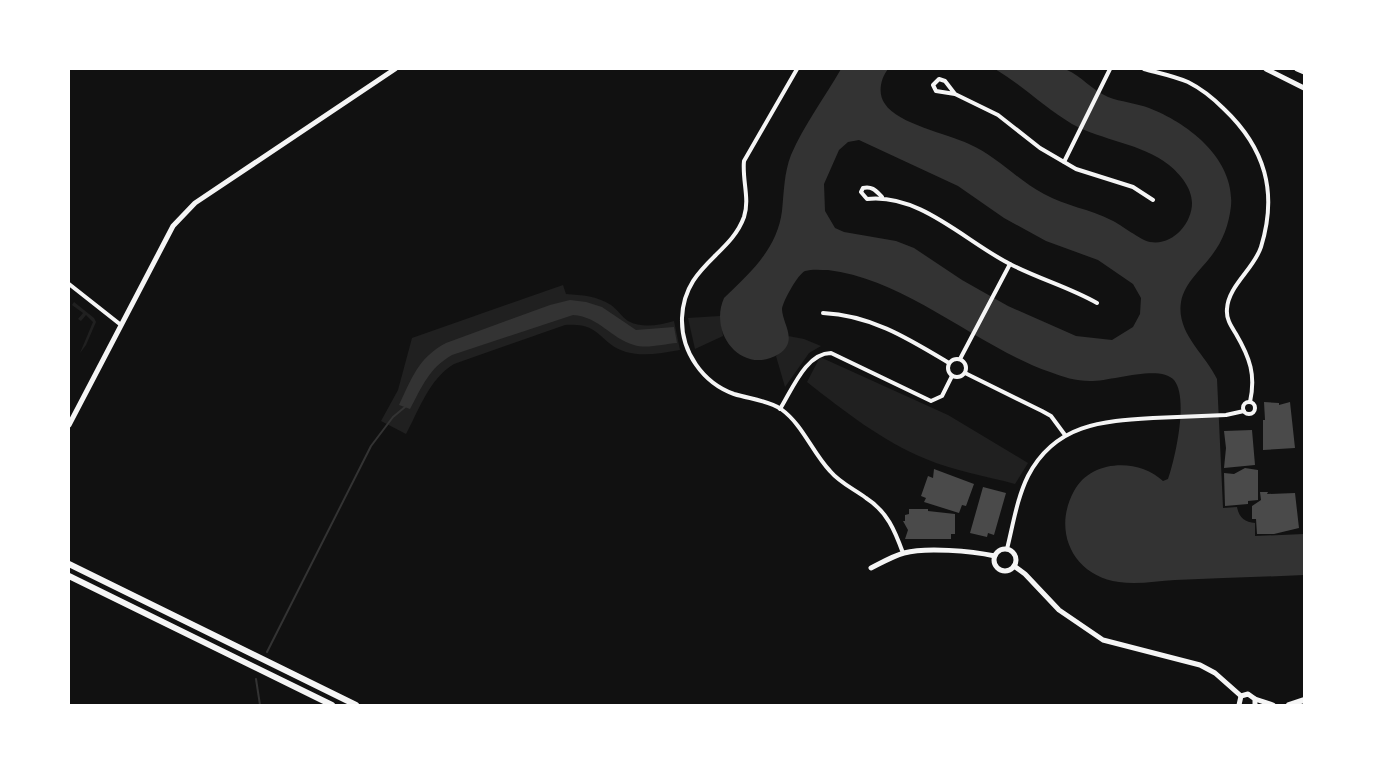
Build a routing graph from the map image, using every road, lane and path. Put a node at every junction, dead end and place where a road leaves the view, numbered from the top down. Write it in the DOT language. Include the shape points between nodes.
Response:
graph roads {
  1 [pos="395,69"];
  2 [pos="797,69"];
  3 [pos="1110,69"];
  4 [pos="1144,69"];
  5 [pos="1266,69"];
  6 [pos="1297,69"];
  7 [pos="1304,72"];
  8 [pos="1304,88"];
  9 [pos="956,94"];
  10 [pos="1064,162"];
  11 [pos="882,197"];
  12 [pos="1152,200"];
  13 [pos="1010,264"];
  14 [pos="69,284"];
  15 [pos="1098,303"];
  16 [pos="823,313"];
  17 [pos="121,325"];
  18 [pos="960,359"];
  19 [pos="949,363"];
  20 [pos="965,373"];
  21 [pos="952,376"];
  22 [pos="1250,402"];
  23 [pos="780,409"];
  24 [pos="1244,411"];
  25 [pos="69,425"];
  26 [pos="1065,435"];
  27 [pos="1007,549"];
  28 [pos="903,553"];
  29 [pos="994,556"];
  30 [pos="69,564"];
  31 [pos="1014,566"];
  32 [pos="871,568"];
  33 [pos="69,576"];
  34 [pos="1241,696"];
  35 [pos="1304,700"];
  36 [pos="1255,702"];
  37 [pos="328,704"];
  38 [pos="356,705"];
  39 [pos="1239,705"];
  40 [pos="1273,705"];
  41 [pos="1289,705"];
  1 -- 17 [label="street" via="184,212 173,226"];
  2 -- 23 [label="street" via="744,161 744,217 692,282 682,318 687,348 698,368 710,380 734,394"];
  3 -- 10 [label="street"];
  4 -- 22 [label="street" via="1176,77 1206,92 1240,124 1262,161 1268,184 1266,226 1260,249 1230,295 1227,307 1231,327 1243,348 1254,381"];
  5 -- 8 [label="street"];
  6 -- 7 [label="street"];
  9 -- 9 [label="street" via="936,91 932,85 939,79 945,81"];
  9 -- 10 [label="street" via="998,115 1040,148"];
  10 -- 12 [label="street" via="1133,187"];
  11 -- 11 [label="street" via="867,199 863,197 863,188 873,188"];
  11 -- 13 [label="street" via="931,214"];
  13 -- 15 [label="street"];
  13 -- 18 [label="street"];
  14 -- 17 [label="street"];
  16 -- 19 [label="street" via="857,317 899,333"];
  17 -- 25 [label="street"];
  18 -- 19 [label="street"];
  18 -- 20 [label="street" via="966,364"];
  19 -- 21 [label="street" via="947,370"];
  20 -- 21 [label="street" via="958,378"];
  20 -- 26 [label="street" via="1042,411"];
  21 -- 23 [label="street" via="942,396 931,401 823,353 812,359"];
  22 -- 24 [label="street" via="1244,405"];
  22 -- 24 [label="street" via="1255,410 1249,414"];
  23 -- 28 [label="street" via="801,429 831,473 880,508 889,520"];
  24 -- 26 [label="street" via="1226,415 1099,422"];
  26 -- 27 [label="street" via="1028,475"];
  27 -- 29 [label="street"];
  27 -- 31 [label="street" via="1016,558"];
  28 -- 29 [label="street" via="958,551"];
  28 -- 32 [label="street"];
  29 -- 31 [label="street" via="994,564 1000,570 1006,571"];
  30 -- 38 [label="main road"];
  31 -- 34 [label="street" via="1059,610 1103,640 1200,664"];
  33 -- 37 [label="main road"];
  34 -- 36 [label="street" via="1251,694"];
  34 -- 39 [label="street"];
  35 -- 41 [label="main road"];
  36 -- 40 [label="street"];
}
